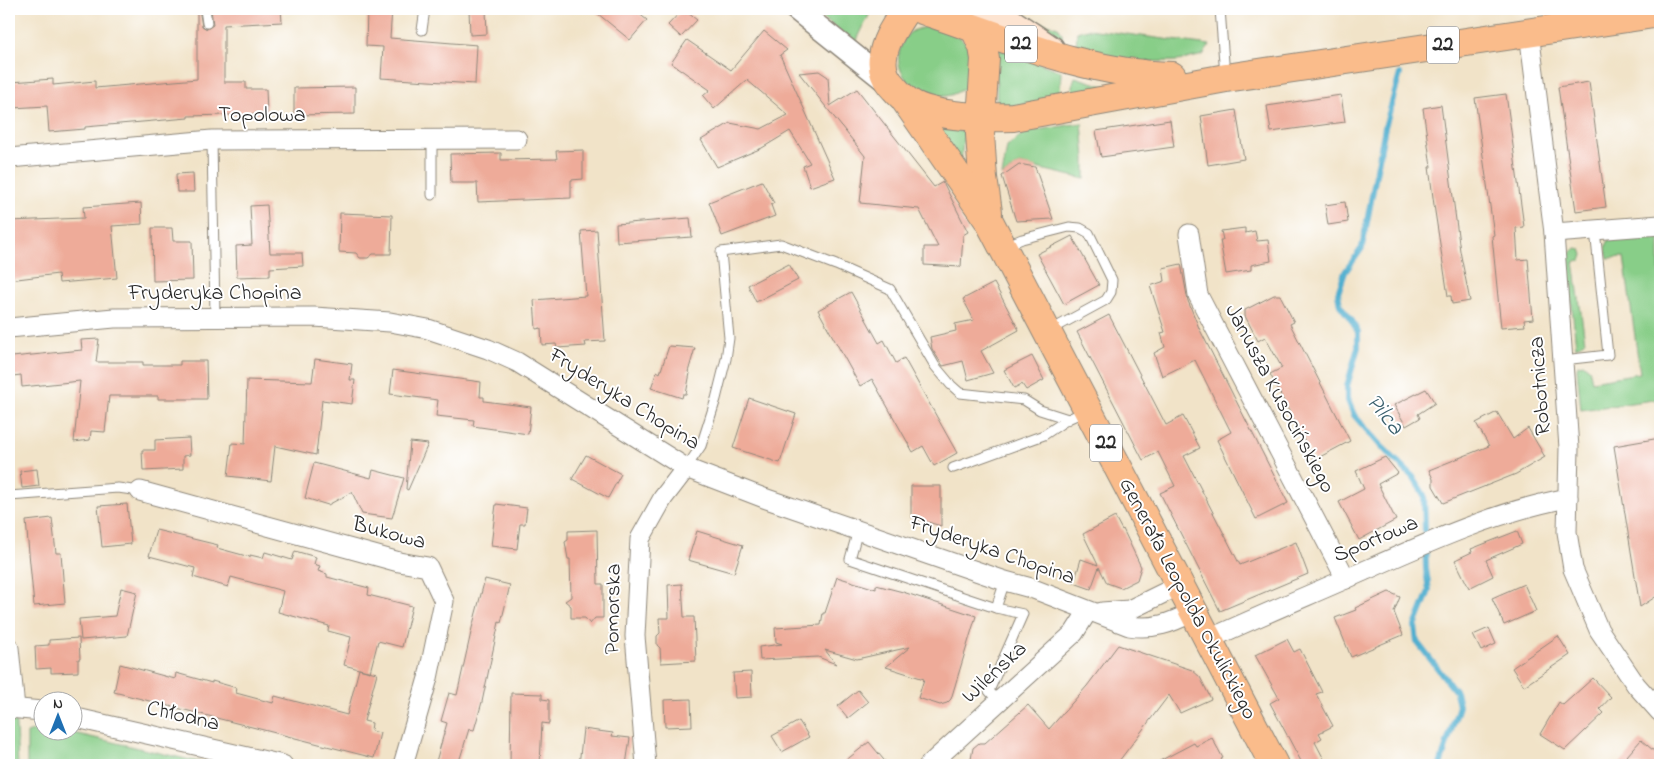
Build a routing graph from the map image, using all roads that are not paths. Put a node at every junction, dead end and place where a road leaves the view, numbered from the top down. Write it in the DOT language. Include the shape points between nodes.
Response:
graph roads {
  1 [pos="206,9"];
  2 [pos="424,9"];
  3 [pos="796,9"];
  4 [pos="906,9"];
  5 [pos="919,9"];
  6 [pos="1220,9"];
  7 [pos="1660,13"];
  8 [pos="979,15"];
  9 [pos="207,24"];
  10 [pos="422,30"];
  11 [pos="1529,32"];
  12 [pos="1226,78"];
  13 [pos="886,80"];
  14 [pos="905,100"];
  15 [pos="980,116"];
  16 [pos="517,139"];
  17 [pos="212,140"];
  18 [pos="432,140"];
  19 [pos="9,158"];
  20 [pos="432,195"];
  21 [pos="990,221"];
  22 [pos="1660,225"];
  23 [pos="1595,230"];
  24 [pos="1189,234"];
  25 [pos="1554,234"];
  26 [pos="1003,247"];
  27 [pos="215,317"];
  28 [pos="9,328"];
  29 [pos="1047,332"];
  30 [pos="1563,360"];
  31 [pos="1078,415"];
  32 [pos="686,468"];
  33 [pos="953,468"];
  34 [pos="140,491"];
  35 [pos="9,496"];
  36 [pos="1568,498"];
  37 [pos="858,529"];
  38 [pos="1346,579"];
  39 [pos="1005,581"];
  40 [pos="1180,585"];
  41 [pos="996,608"];
  42 [pos="1092,612"];
  43 [pos="1193,612"];
  44 [pos="1207,640"];
  45 [pos="9,648"];
  46 [pos="1657,700"];
  47 [pos="999,702"];
  48 [pos="12,708"];
  49 [pos="32,710"];
  50 [pos="82,719"];
  51 [pos="282,765"];
  52 [pos="403,765"];
  53 [pos="646,765"];
  54 [pos="929,765"];
  55 [pos="1274,765"];
  1 -- 9 [label="lane"];
  2 -- 10 [label="lane"];
  3 -- 13 [label="street"];
  4 -- 13 [label="main road" via="882,58"];
  5 -- 8 [label="main road, 22"];
  6 -- 12 [label="lane"];
  7 -- 11 [label="main road, 22"];
  8 -- 12 [label="main road, 22" via="1067,59 1119,72"];
  8 -- 15 [label="main road, Generała Leopolda Okulickiego" via="985,59"];
  11 -- 12 [label="main road, 22"];
  11 -- 25 [label="street, Robotnicza"];
  12 -- 15 [label="main road" via="1013,117"];
  13 -- 14 [label="main road, 22"];
  14 -- 15 [label="main road" via="927,110"];
  14 -- 21 [label="main road, Generała Leopolda Okulickiego / 22"];
  15 -- 21 [label="main road, Generała Leopolda Okulickiego" via="983,178"];
  16 -- 18 [label="street, Topolowa"];
  17 -- 18 [label="street, Topolowa"];
  17 -- 19 [label="street, Topolowa"];
  17 -- 27 [label="lane"];
  18 -- 20 [label="lane"];
  21 -- 26 [label="main road, Generała Leopolda Okulickiego / 22"];
  22 -- 23 [label="street"];
  23 -- 25 [label="street"];
  23 -- 30 [label="lane" via="1608,355"];
  24 -- 38 [label="street, Janusza Kusocińskiego" via="1198,295"];
  25 -- 30 [label="street, Robotnicza"];
  26 -- 29 [label="main road, Generała Leopolda Okulickiego / 22"];
  26 -- 29 [label="lane" via="1069,227 1089,233 1112,280 1111,292 1106,300"];
  27 -- 28 [label="street, Fryderyka Chopina" via="114,318"];
  27 -- 32 [label="street, Fryderyka Chopina" via="314,317 390,322 428,329 517,362"];
  29 -- 31 [label="main road, Generała Leopolda Okulickiego / 22"];
  30 -- 36 [label="street, Robotnicza" via="1569,448"];
  31 -- 32 [label="lane" via="1040,410 1024,400 960,393 936,366 890,290 780,244 721,252 729,338 726,359 701,446"];
  31 -- 33 [label="lane" via="1044,435"];
  31 -- 40 [label="main road, Generała Leopolda Okulickiego / 22"];
  32 -- 37 [label="street, Fryderyka Chopina"];
  32 -- 53 [label="street, Pomorska" via="663,498 640,539 635,636"];
  34 -- 35 [label="lane" via="118,488"];
  34 -- 52 [label="street, Bukowa" via="399,562 428,567 444,601 428,678"];
  36 -- 38 [label="street, Sportowa" via="1536,504 1439,539"];
  36 -- 46 [label="street, Robotnicza" via="1567,532 1573,569 1599,630 1636,685"];
  37 -- 39 [label="street, Fryderyka Chopina"];
  37 -- 41 [label="lane" via="850,559"];
  38 -- 44 [label="street, Sportowa"];
  39 -- 41 [label="lane"];
  39 -- 42 [label="street, Fryderyka Chopina"];
  40 -- 42 [label="street" via="1129,610"];
  40 -- 43 [label="main road, Generała Leopolda Okulickiego / 22"];
  41 -- 47 [label="lane" via="1024,614 989,691"];
  42 -- 43 [label="street, Fryderyka Chopina" via="1142,628 1169,624"];
  42 -- 47 [label="street, Wileńska" via="1074,633"];
  43 -- 44 [label="main road, Generała Leopolda Okulickiego / 22"];
  44 -- 55 [label="main road, Generała Leopolda Okulickiego / 22"];
  45 -- 48 [label="street"];
  47 -- 54 [label="street, Wileńska"];
  48 -- 49 [label="street"];
  50 -- 51 [label="street, Chłodna"];
}
